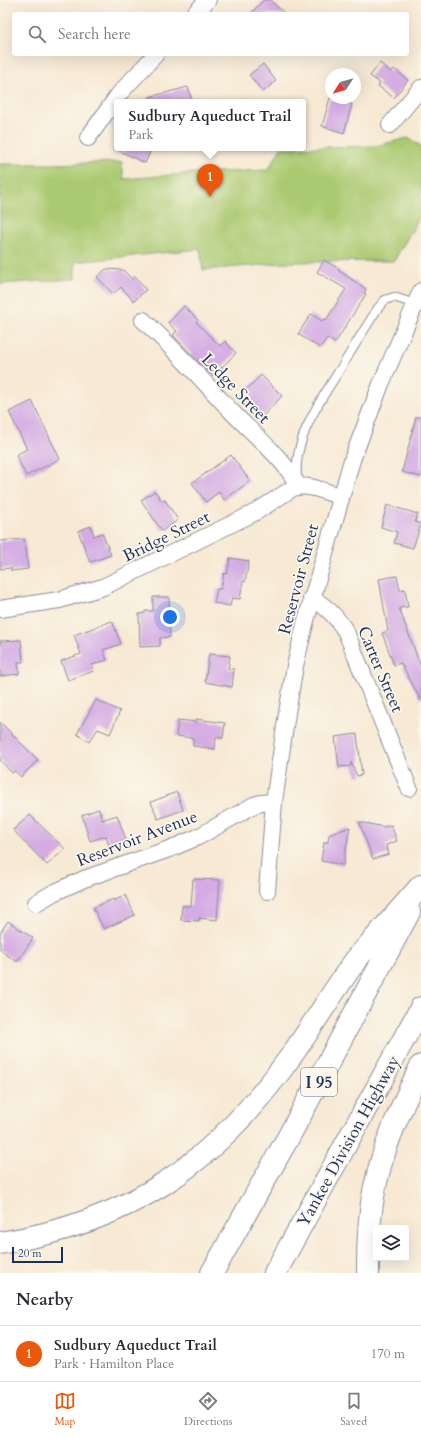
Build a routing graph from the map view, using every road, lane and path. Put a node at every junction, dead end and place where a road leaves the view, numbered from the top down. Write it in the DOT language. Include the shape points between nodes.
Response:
graph roads {
  1 [pos="208,0"];
  2 [pos="196,12"];
  3 [pos="154,56"];
  4 [pos="421,88"];
  5 [pos="115,99"];
  6 [pos="114,101"];
  7 [pos="390,125"];
  8 [pos="88,138"];
  9 [pos="418,298"];
  10 [pos="143,320"];
  11 [pos="298,486"];
  12 [pos="341,497"];
  13 [pos="312,598"];
  14 [pos="0,609"];
  15 [pos="409,788"];
  16 [pos="274,802"];
  17 [pos="421,886"];
  18 [pos="421,890"];
  19 [pos="267,891"];
  20 [pos="36,903"];
  21 [pos="421,1008"];
  22 [pos="421,1066"];
  23 [pos="0,1243"];
  24 [pos="212,1273"];
  25 [pos="274,1273"];
  26 [pos="368,1273"];
  1 -- 2 [label="street"];
  3 -- 5 [label="street"];
  4 -- 7 [label="street"];
  6 -- 8 [label="street"];
  9 -- 11 [label="lane" via="394,297 385,300 378,308 310,421 297,460"];
  9 -- 12 [label="street, Reservoir Street" via="352,460"];
  10 -- 11 [label="street, Ledge Street" via="286,467"];
  11 -- 12 [label="street" via="310,487"];
  11 -- 14 [label="street, Bridge Street" via="256,512 103,587 45,603"];
  12 -- 13 [label="street, Reservoir Street"];
  13 -- 15 [label="street, Carter Street" via="333,614 346,632"];
  13 -- 16 [label="street, Reservoir Street" via="290,690"];
  16 -- 19 [label="street, Reservoir Street"];
  16 -- 20 [label="street, Reservoir Avenue" via="254,805 198,837 84,878"];
  17 -- 23 [label="highway" via="356,960 264,1092 205,1154 165,1183 118,1209 53,1232"];
  18 -- 24 [label="highway, I 95"];
  21 -- 25 [label="highway, Yankee Division Highway"];
  22 -- 26 [label="highway" via="396,1122 377,1178 370,1222"];
}
